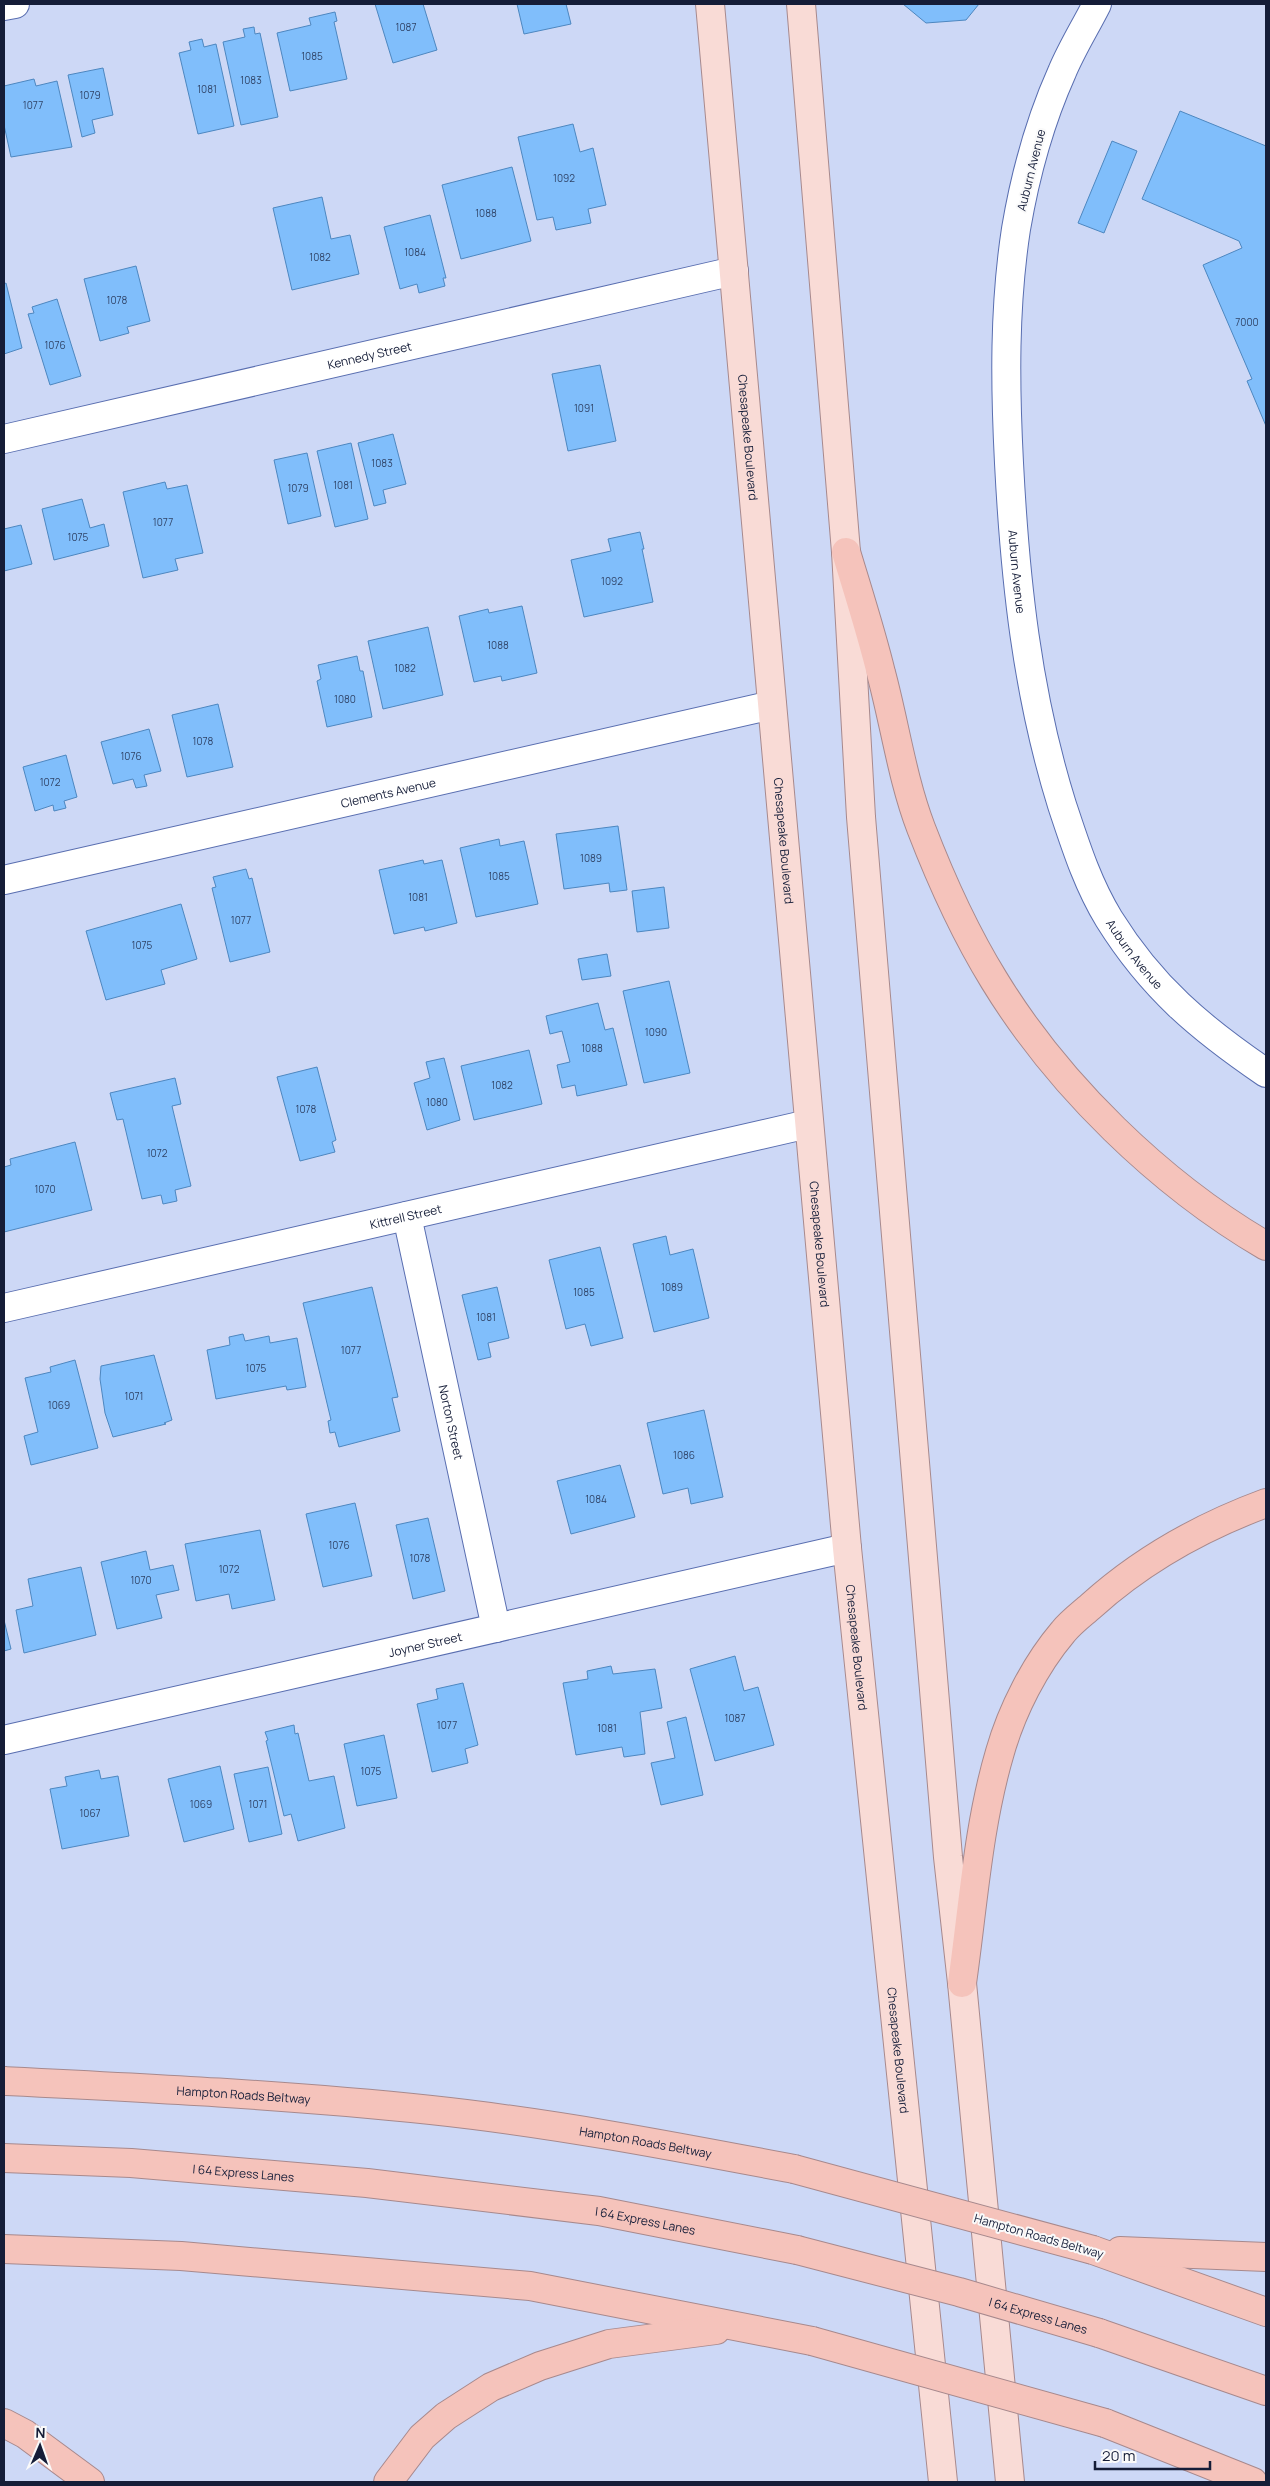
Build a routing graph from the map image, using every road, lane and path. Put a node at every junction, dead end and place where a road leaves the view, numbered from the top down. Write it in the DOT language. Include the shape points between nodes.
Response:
graph roads {
  1 [pos="15,4"];
  2 [pos="710,4"];
  3 [pos="801,4"];
  4 [pos="1097,4"];
  5 [pos="4,6"];
  6 [pos="734,271"];
  7 [pos="4,439"];
  8 [pos="846,552"];
  9 [pos="772,705"];
  10 [pos="4,880"];
  11 [pos="1266,1073"];
  12 [pos="808,1124"];
  13 [pos="407,1216"];
  14 [pos="1266,1246"];
  15 [pos="4,1308"];
  16 [pos="1266,1503"];
  17 [pos="847,1548"];
  18 [pos="496,1628"];
  19 [pos="4,1740"];
  20 [pos="962,1983"];
  21 [pos="4,2081"];
  22 [pos="4,2158"];
  23 [pos="4,2248"];
  24 [pos="1093,2250"];
  25 [pos="1266,2257"];
  26 [pos="1266,2312"];
  27 [pos="741,2326"];
  28 [pos="1266,2392"];
  29 [pos="4,2422"];
  30 [pos="90,2482"];
  31 [pos="388,2482"];
  32 [pos="943,2482"];
  33 [pos="1010,2482"];
  34 [pos="1253,2482"];
  1 -- 5 [label="street"];
  2 -- 6 [label="main road, Chesapeake Boulevard"];
  3 -- 8 [label="main road"];
  4 -- 11 [label="street, Auburn Avenue" via="1062,72 1034,148 1016,229 1006,320 1006,411 1013,554 1027,659 1055,781 1080,860 1108,917 1144,968 1187,1015"];
  6 -- 7 [label="street, Kennedy Street"];
  6 -- 9 [label="main road, Chesapeake Boulevard"];
  8 -- 14 [label="highway" via="921,827 954,906 994,981 1044,1052 1102,1117 1181,1188"];
  8 -- 20 [label="main road" via="861,817 948,1857"];
  9 -- 10 [label="street, Clements Avenue"];
  9 -- 12 [label="main road, Chesapeake Boulevard"];
  12 -- 13 [label="street, Kittrell Street"];
  12 -- 17 [label="main road, Chesapeake Boulevard"];
  13 -- 15 [label="street, Kittrell Street"];
  13 -- 18 [label="street, Norton Street"];
  16 -- 20 [label="highway" via="1221,1520 1172,1546 1115,1585 1064,1631 1042,1662 1018,1704 998,1760 986,1808"];
  17 -- 18 [label="street, Joyner Street"];
  17 -- 32 [label="main road, Chesapeake Boulevard"];
  18 -- 19 [label="street, Joyner Street"];
  20 -- 33 [label="main road"];
  21 -- 24 [label="highway, Hampton Roads Beltway, bridge" via="200,2091 431,2110 605,2133 794,2169"];
  22 -- 28 [label="highway, I 64 Express Lanes, bridge" via="131,2164 367,2183 599,2211 798,2250 959,2292 1099,2333"];
  23 -- 27 [label="highway" via="181,2256 530,2286"];
  24 -- 25 [label="highway"];
  24 -- 26 [label="highway, Hampton Roads Beltway"];
  27 -- 31 [label="highway" via="609,2344 540,2366 491,2387 446,2416 422,2437"];
  27 -- 34 [label="highway, bridge" via="812,2341 1105,2423"];
  29 -- 30 [label="highway"];
}
